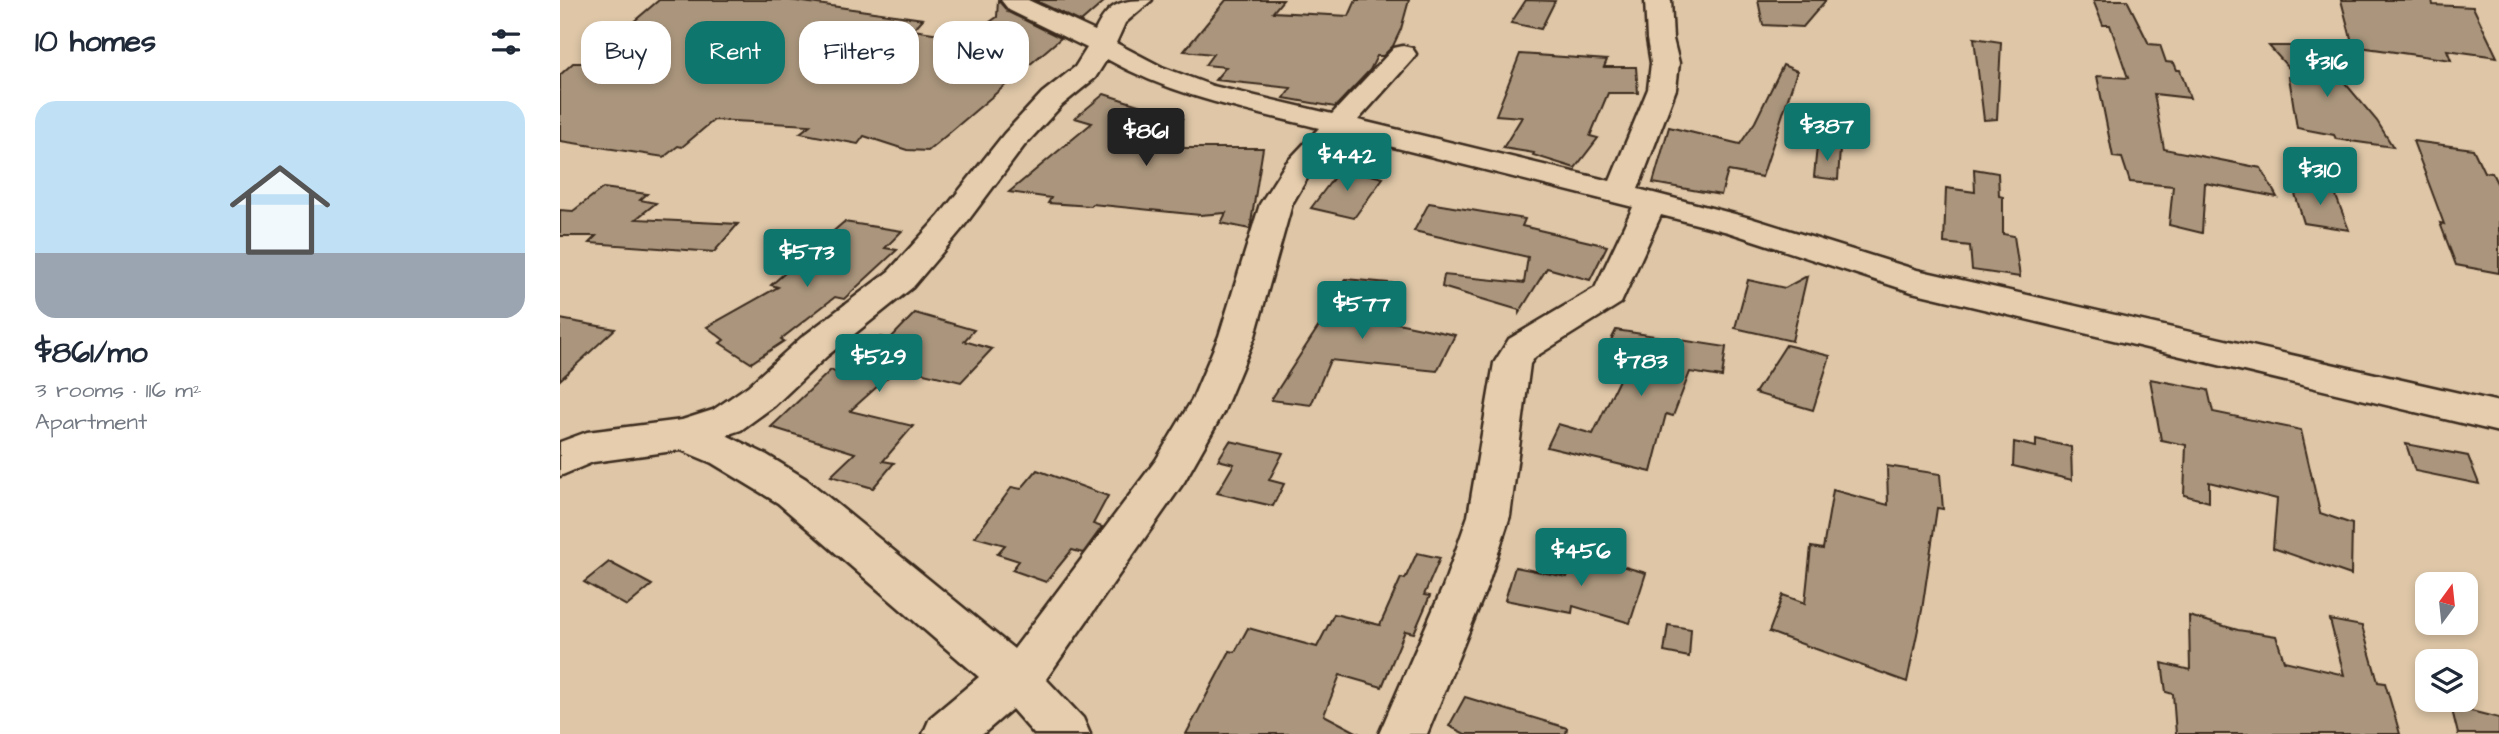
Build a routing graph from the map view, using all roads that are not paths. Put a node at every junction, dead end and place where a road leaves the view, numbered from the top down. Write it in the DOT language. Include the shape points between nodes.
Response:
graph roads {
  1 [pos="1014,0"];
  2 [pos="1139,0"];
  3 [pos="1658,0"];
  4 [pos="1102,45"];
  5 [pos="1403,54"];
  6 [pos="1338,124"];
  7 [pos="1636,198"];
  8 [pos="2499,417"];
  9 [pos="682,435"];
  10 [pos="560,460"];
  11 [pos="1013,677"];
  12 [pos="947,734"];
  13 [pos="1066,734"];
  14 [pos="1403,734"];
  1 -- 4 [label="street"];
  2 -- 4 [label="street" via="1114,19"];
  3 -- 7 [label="street" via="1665,63"];
  4 -- 6 [label="street" via="1152,73 1204,92"];
  4 -- 9 [label="street" via="1085,72 1014,140 901,279 727,420"];
  5 -- 6 [label="street"];
  6 -- 7 [label="street"];
  6 -- 11 [label="street" via="1297,170 1276,204 1237,336 1197,426 1170,471 1033,661"];
  7 -- 8 [label="street" via="1912,280"];
  7 -- 14 [label="street" via="1609,295 1522,348 1512,363 1489,516 1465,587"];
  9 -- 10 [label="street" via="587,447"];
  9 -- 11 [label="street" via="760,467"];
  11 -- 12 [label="street"];
  11 -- 13 [label="street"];
}
